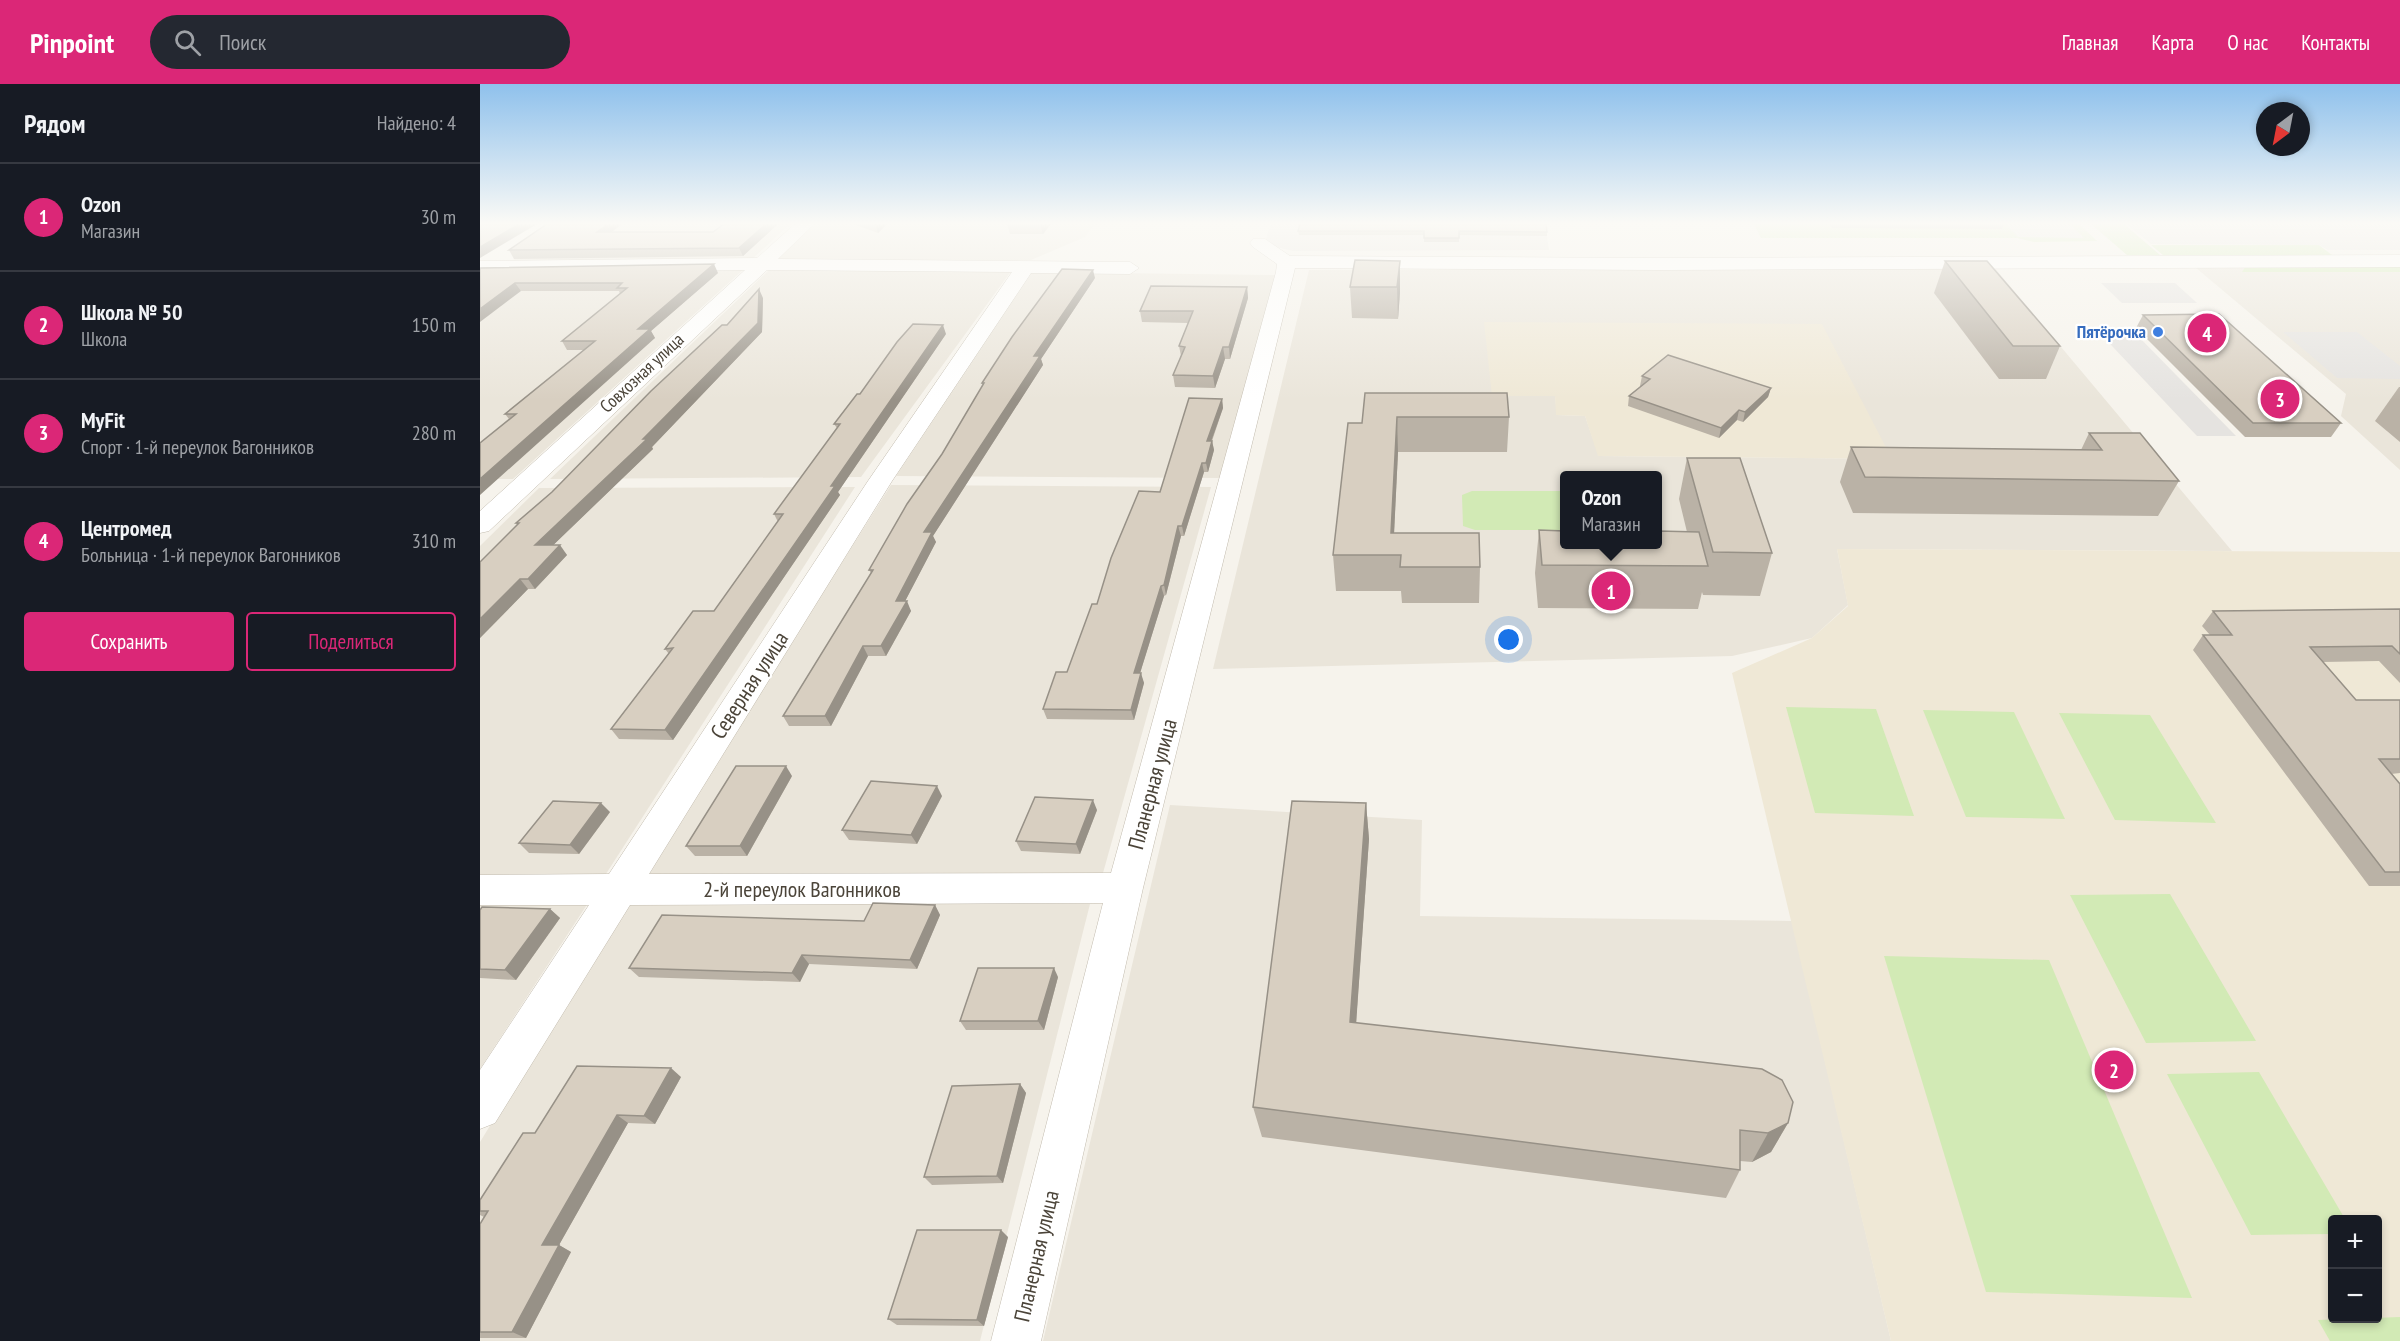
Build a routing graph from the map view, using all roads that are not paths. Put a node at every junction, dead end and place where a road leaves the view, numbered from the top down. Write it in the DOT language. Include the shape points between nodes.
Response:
graph roads {
  1 [pos="740,283"];
  2 [pos="1014,283"];
  3 [pos="1281,283"];
  4 [pos="480,525"];
  5 [pos="1125,888"];
  6 [pos="619,889"];
  7 [pos="480,890"];
  8 [pos="480,1108"];
  9 [pos="1016,1341"];
  1 -- 4 [label="street, Совхозная улица"];
  2 -- 6 [label="street, Северная улица" via="880,481"];
  3 -- 5 [label="street, Планерная улица"];
  5 -- 6 [label="street, 2-й переулок Вагонников"];
  5 -- 9 [label="street, Планерная улица"];
  6 -- 7 [label="street, 2-й переулок Вагонников"];
  6 -- 8 [label="street, Северная улица"];
}
